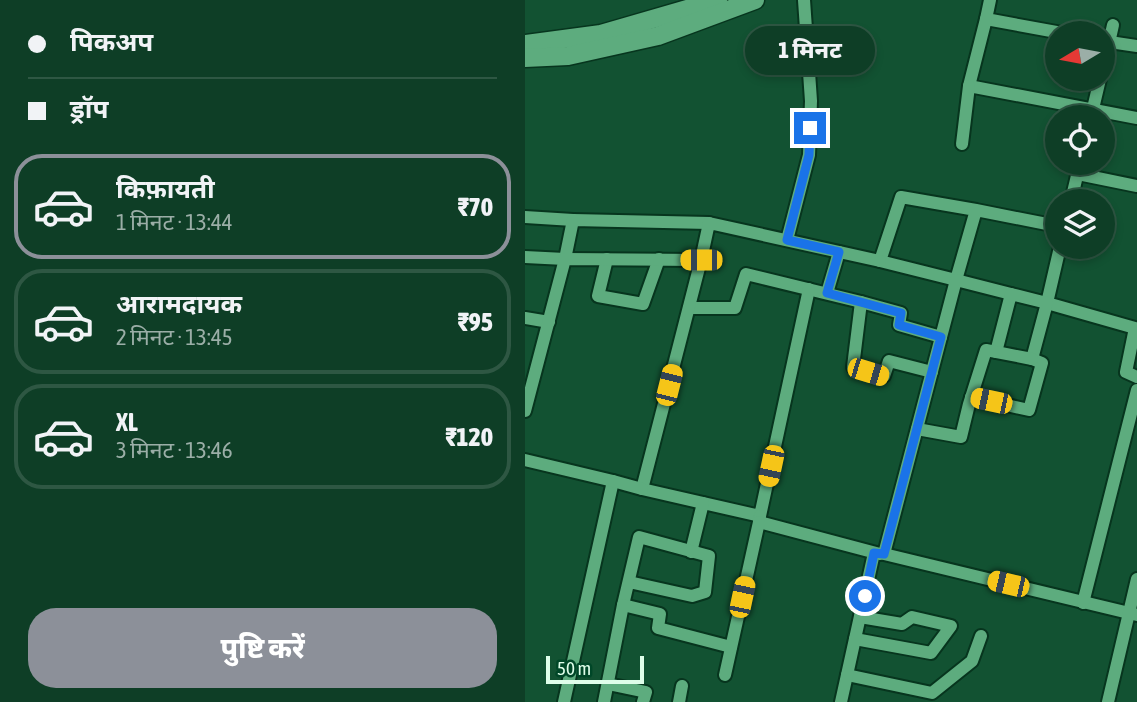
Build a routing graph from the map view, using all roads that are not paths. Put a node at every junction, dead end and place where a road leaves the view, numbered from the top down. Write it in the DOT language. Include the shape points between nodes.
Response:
graph roads {
  1 [pos="718,0"];
  2 [pos="755,0"];
  3 [pos="804,0"];
  4 [pos="990,0"];
  5 [pos="986,19"];
  6 [pos="1045,30"];
  7 [pos="1115,42"];
  8 [pos="525,44"];
  9 [pos="1137,46"];
  10 [pos="525,58"];
  11 [pos="969,86"];
  12 [pos="1056,105"];
  13 [pos="1115,116"];
  14 [pos="1137,118"];
  15 [pos="962,144"];
  16 [pos="1102,175"];
  17 [pos="1137,186"];
  18 [pos="976,210"];
  19 [pos="525,217"];
  20 [pos="573,220"];
  21 [pos="709,223"];
  22 [pos="1045,224"];
  23 [pos="787,240"];
  24 [pos="839,252"];
  25 [pos="525,257"];
  26 [pos="565,259"];
  27 [pos="607,259"];
  28 [pos="659,259"];
  29 [pos="1057,259"];
  30 [pos="701,260"];
  31 [pos="880,261"];
  32 [pos="956,280"];
  33 [pos="809,289"];
  34 [pos="827,293"];
  35 [pos="1011,294"];
  36 [pos="861,302"];
  37 [pos="1047,303"];
  38 [pos="689,308"];
  39 [pos="525,318"];
  40 [pos="549,321"];
  41 [pos="1136,328"];
  42 [pos="941,337"];
  43 [pos="996,352"];
  44 [pos="1033,359"];
  45 [pos="932,372"];
  46 [pos="1137,377"];
  47 [pos="1137,390"];
  48 [pos="971,397"];
  49 [pos="525,411"];
  50 [pos="917,429"];
  51 [pos="525,460"];
  52 [pos="613,481"];
  53 [pos="642,489"];
  54 [pos="703,503"];
  55 [pos="759,519"];
  56 [pos="691,552"];
  57 [pos="879,554"];
  58 [pos="1137,579"];
  59 [pos="629,582"];
  60 [pos="1083,603"];
  61 [pos="623,605"];
  62 [pos="1133,614"];
  63 [pos="860,617"];
  64 [pos="902,624"];
  65 [pos="981,636"];
  66 [pos="855,639"];
  67 [pos="731,647"];
  68 [pos="897,647"];
  69 [pos="725,675"];
  70 [pos="847,675"];
  71 [pos="608,684"];
  72 [pos="682,686"];
  73 [pos="564,702"];
  74 [pos="604,702"];
  75 [pos="643,702"];
  76 [pos="679,702"];
  77 [pos="841,702"];
  78 [pos="1108,702"];
  1 -- 8 [label="street" via="601,34"];
  2 -- 10 [label="street" via="658,36 568,56"];
  3 -- 23 [label="street" via="811,101 809,155"];
  4 -- 5 [label="street"];
  5 -- 6 [label="street"];
  5 -- 11 [label="street"];
  7 -- 9 [label="street"];
  11 -- 12 [label="street"];
  11 -- 15 [label="street"];
  13 -- 14 [label="street"];
  16 -- 17 [label="street"];
  18 -- 22 [label="street"];
  18 -- 31 [label="street" via="901,197"];
  18 -- 32 [label="street"];
  19 -- 20 [label="street"];
  20 -- 21 [label="street"];
  20 -- 26 [label="street"];
  21 -- 23 [label="street"];
  21 -- 30 [label="street"];
  23 -- 24 [label="street"];
  24 -- 31 [label="street"];
  24 -- 34 [label="street"];
  25 -- 26 [label="street"];
  26 -- 27 [label="street"];
  26 -- 40 [label="street"];
  27 -- 28 [label="street"];
  27 -- 28 [label="street" via="598,296 643,304"];
  28 -- 30 [label="street"];
  29 -- 37 [label="street"];
  30 -- 38 [label="street"];
  31 -- 32 [label="street"];
  32 -- 35 [label="street"];
  32 -- 42 [label="street"];
  33 -- 34 [label="street"];
  33 -- 38 [label="street" via="746,274 735,308"];
  33 -- 55 [label="street"];
  34 -- 36 [label="street"];
  35 -- 37 [label="street"];
  35 -- 43 [label="street"];
  36 -- 42 [label="street" via="901,313 899,325"];
  36 -- 45 [label="street" via="853,367 884,376 890,362"];
  37 -- 41 [label="street"];
  37 -- 44 [label="street"];
  38 -- 53 [label="street"];
  39 -- 40 [label="street"];
  40 -- 49 [label="street"];
  41 -- 46 [label="street" via="1126,372"];
  42 -- 45 [label="street"];
  43 -- 44 [label="street"];
  43 -- 48 [label="street" via="986,351"];
  44 -- 48 [label="street" via="1042,363 1029,410"];
  45 -- 50 [label="street"];
  47 -- 60 [label="street"];
  48 -- 50 [label="street" via="961,437"];
  50 -- 57 [label="street"];
  51 -- 52 [label="street"];
  52 -- 53 [label="street"];
  52 -- 73 [label="street"];
  53 -- 54 [label="street"];
  54 -- 55 [label="street"];
  54 -- 56 [label="street"];
  55 -- 57 [label="street"];
  55 -- 67 [label="street"];
  56 -- 59 [label="street" via="639,537"];
  56 -- 59 [label="street" via="709,556 705,592 692,596"];
  57 -- 60 [label="street"];
  57 -- 63 [label="street"];
  58 -- 62 [label="street"];
  59 -- 61 [label="street"];
  60 -- 62 [label="street"];
  61 -- 67 [label="street" via="660,614 658,628"];
  61 -- 71 [label="street"];
  62 -- 78 [label="street"];
  63 -- 64 [label="street"];
  63 -- 66 [label="street"];
  64 -- 68 [label="street"];
  64 -- 68 [label="street" via="912,617 951,626 931,653"];
  65 -- 70 [label="street" via="972,661 932,692"];
  66 -- 68 [label="street"];
  66 -- 70 [label="street"];
  67 -- 69 [label="street"];
  70 -- 77 [label="street"];
  71 -- 74 [label="street"];
  71 -- 75 [label="street" via="646,692"];
  72 -- 76 [label="street"];
}
